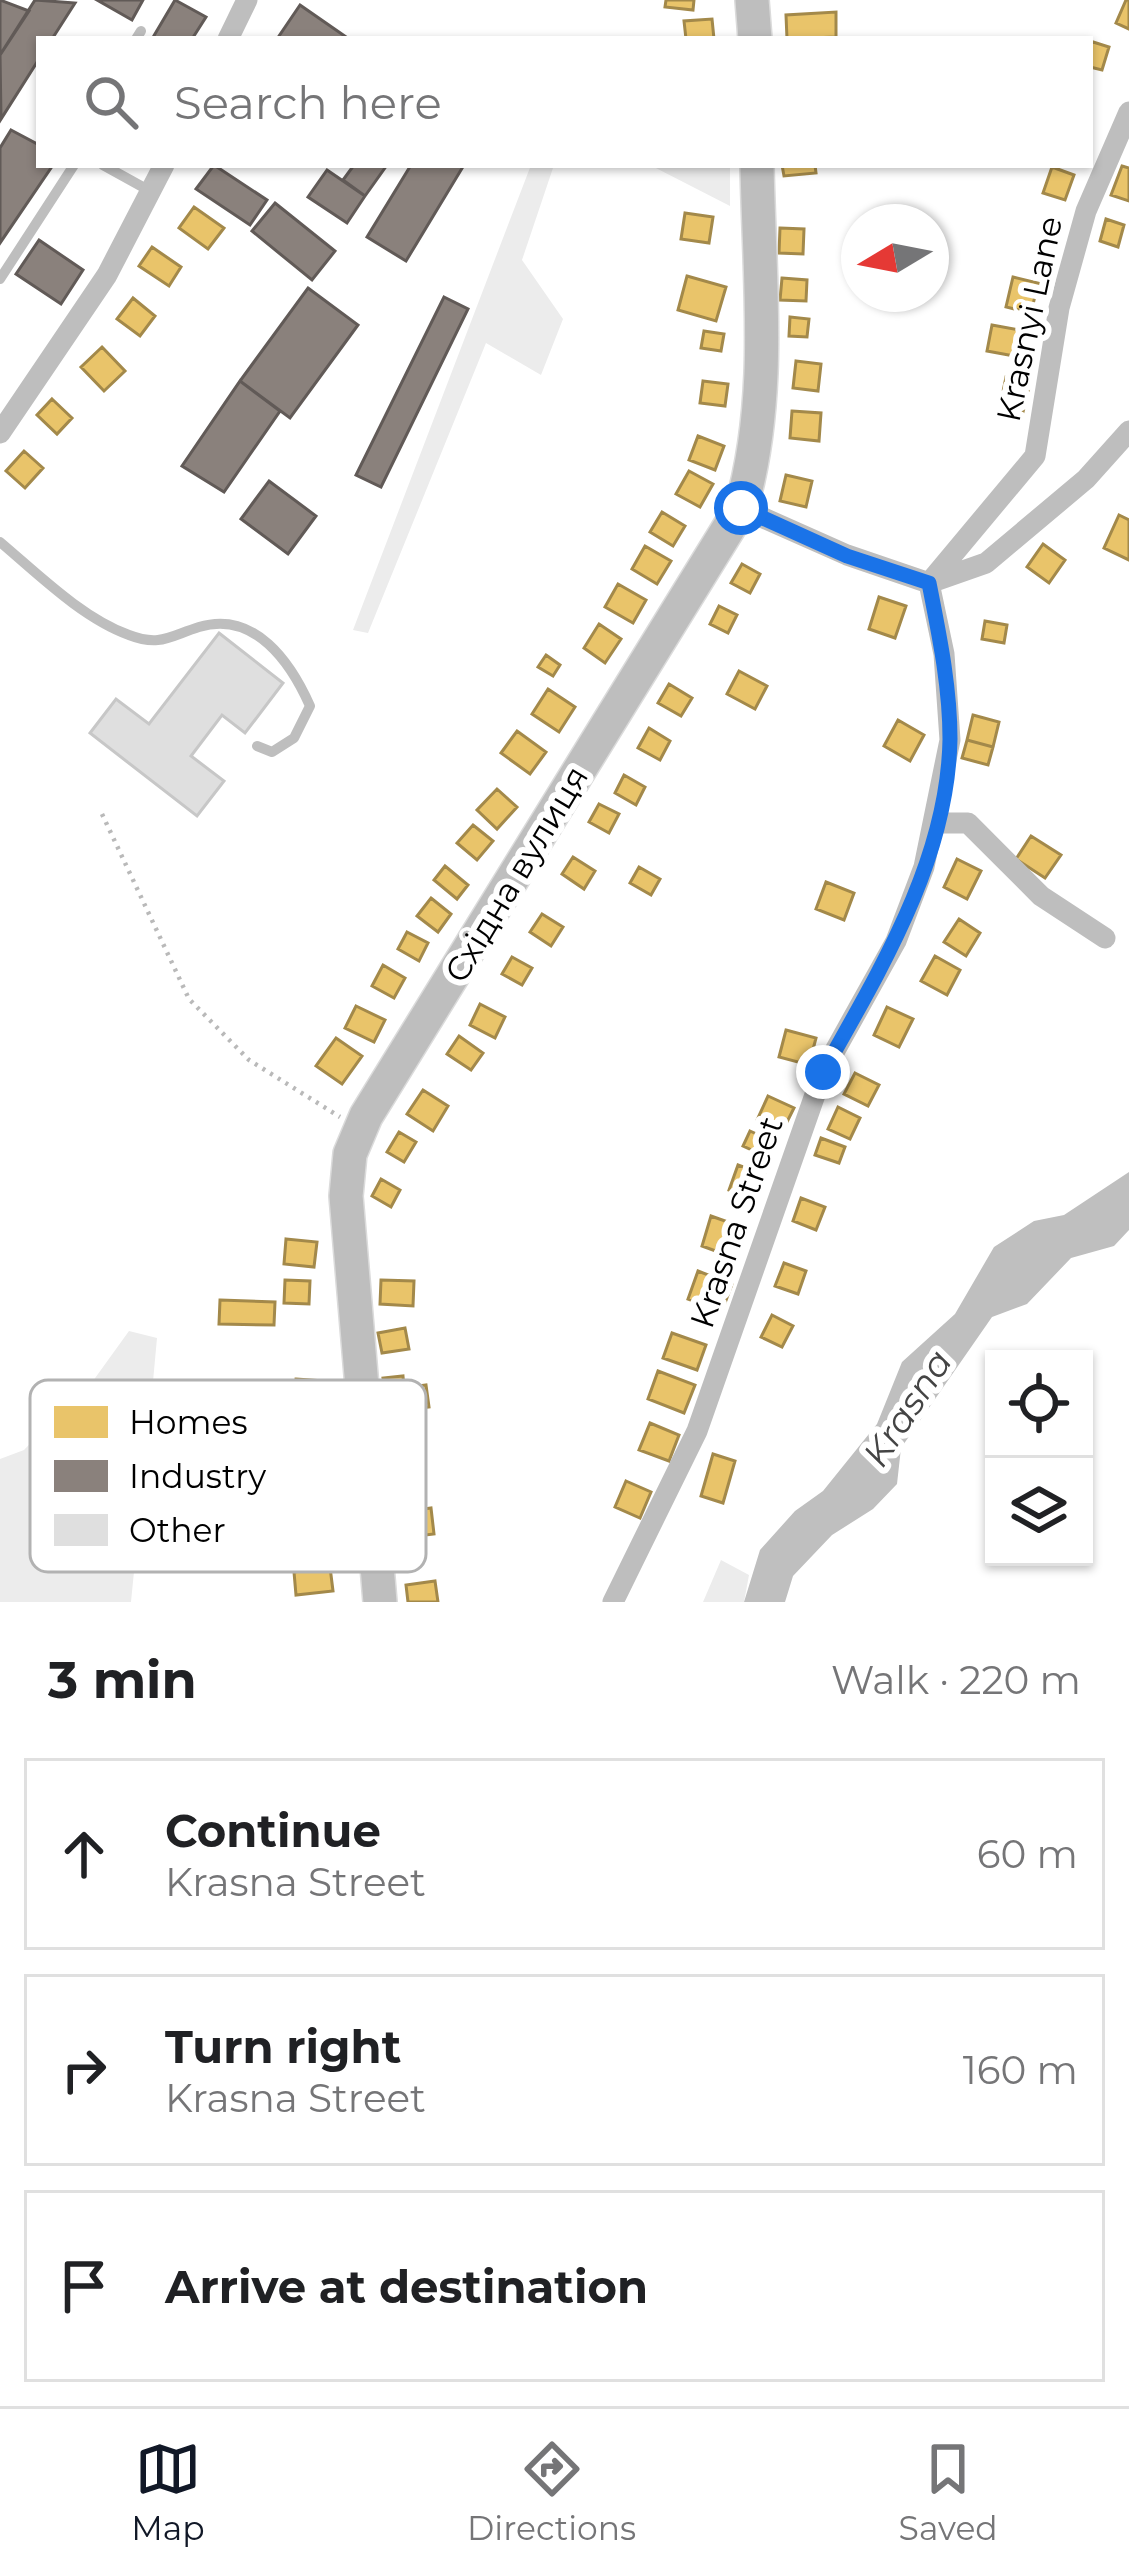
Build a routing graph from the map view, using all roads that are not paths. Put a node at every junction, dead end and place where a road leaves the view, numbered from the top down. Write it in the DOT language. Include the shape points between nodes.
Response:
graph roads {
  1 [pos="247,0"];
  2 [pos="752,0"];
  3 [pos="229,36"];
  4 [pos="755,36"];
  5 [pos="1129,112"];
  6 [pos="72,168"];
  7 [pos="108,168"];
  8 [pos="162,168"];
  9 [pos="758,168"];
  10 [pos="150,191"];
  11 [pos="0,279"];
  12 [pos="1129,431"];
  13 [pos="0,433"];
  14 [pos="741,508"];
  15 [pos="0,542"];
  16 [pos="929,583"];
  17 [pos="257,746"];
  18 [pos="935,824"];
  19 [pos="1106,938"];
  20 [pos="361,1380"];
  21 [pos="377,1572"];
  22 [pos="380,1602"];
  23 [pos="613,1602"];
  1 -- 3 [label="street"];
  2 -- 4 [label="main road"];
  5 -- 16 [label="street, Krasnyi Lane" via="1085,211 1059,308 1035,456"];
  6 -- 11 [label="lane"];
  7 -- 10 [label="lane"];
  8 -- 10 [label="street"];
  9 -- 14 [label="main road, Східна вулиця" via="762,370 755,461"];
  10 -- 13 [label="street" via="106,275"];
  12 -- 16 [label="street" via="986,563"];
  14 -- 16 [label="street"];
  14 -- 20 [label="main road, Східна вулиця" via="360,1130 346,1196"];
  15 -- 17 [label="lane" via="128,635 159,644 204,625 230,627 256,633 280,652 310,706 306,723 272,752"];
  16 -- 18 [label="street, Krasna Street" via="950,740"];
  18 -- 19 [label="street" via="968,823 1041,896"];
  18 -- 23 [label="street, Krasna Street" via="896,941 823,1072 697,1431"];
  21 -- 22 [label="main road, Східна вулиця"];
}
